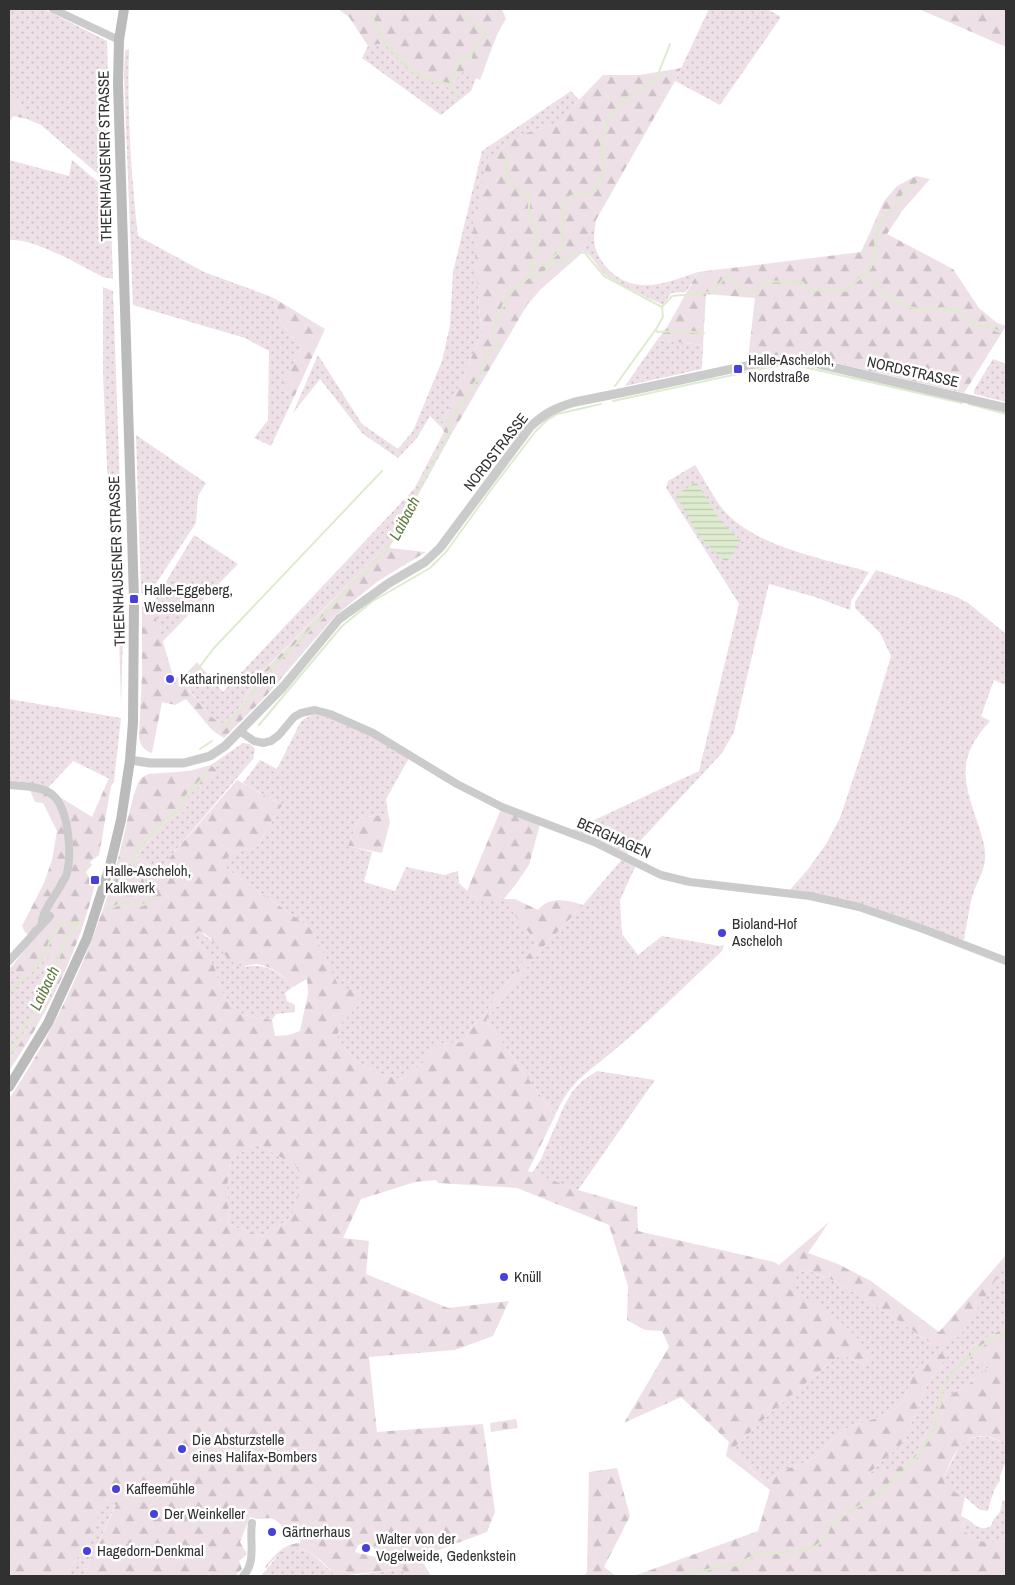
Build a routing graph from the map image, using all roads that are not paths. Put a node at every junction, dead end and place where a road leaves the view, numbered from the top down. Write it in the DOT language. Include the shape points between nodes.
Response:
graph roads {
  1 [pos="54,9"];
  2 [pos="124,9"];
  3 [pos="119,40"];
  4 [pos="1006,408"];
  5 [pos="241,732"];
  6 [pos="130,760"];
  7 [pos="9,785"];
  8 [pos="50,916"];
  9 [pos="42,924"];
  10 [pos="9,961"];
  11 [pos="1006,961"];
  12 [pos="9,1087"];
  13 [pos="252,1522"];
  14 [pos="243,1576"];
  1 -- 3 [label="street"];
  2 -- 3 [label="main road, THEENHAUSENER STRASSE"];
  3 -- 6 [label="main road, THEENHAUSENER STRASSE" via="134,599"];
  4 -- 5 [label="street, NORDSTRASSE" via="789,360 726,370 554,409 530,427 440,548 425,562 339,619"];
  5 -- 6 [label="street, NORDSTRASSE" via="210,756 196,761 150,763"];
  5 -- 11 [label="street, BERGHAGEN" via="254,741 264,743 279,735 294,717 302,713 315,710 330,714 373,733 502,807 594,842 661,875 859,906"];
  6 -- 12 [label="main road, THEENHAUSENER STRASSE" via="110,866 87,938 48,1023"];
  7 -- 9 [label="street" via="51,793 65,820 68,868 42,916"];
  8 -- 9 [label="street"];
  9 -- 10 [label="street"];
  13 -- 14 [label="street" via="251,1560"];
}
